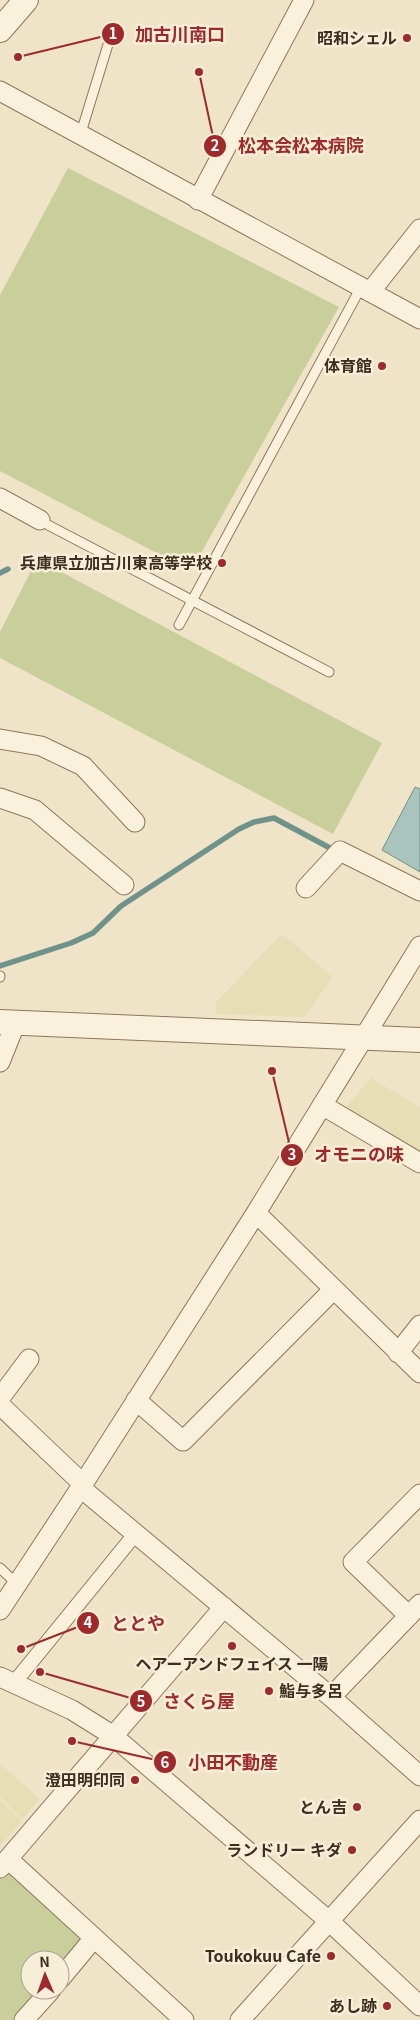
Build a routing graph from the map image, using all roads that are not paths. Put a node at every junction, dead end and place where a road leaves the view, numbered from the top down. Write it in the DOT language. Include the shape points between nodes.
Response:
graph roads {
  1 [pos="26,0"];
  2 [pos="304,0"];
  3 [pos="0,30"];
  4 [pos="110,38"];
  5 [pos="0,91"];
  6 [pos="80,136"];
  7 [pos="198,200"];
  8 [pos="420,229"];
  9 [pos="366,290"];
  10 [pos="420,319"];
  11 [pos="0,498"];
  12 [pos="44,522"];
  13 [pos="192,600"];
  14 [pos="179,624"];
  15 [pos="329,672"];
  16 [pos="0,738"];
  17 [pos="0,798"];
  18 [pos="135,822"];
  19 [pos="124,884"];
  20 [pos="306,888"];
  21 [pos="420,891"];
  22 [pos="420,946"];
  23 [pos="8,1022"];
  24 [pos="362,1038"];
  25 [pos="420,1040"];
  26 [pos="0,1062"];
  27 [pos="322,1105"];
  28 [pos="420,1164"];
  29 [pos="256,1213"];
  30 [pos="334,1289"];
  31 [pos="420,1325"];
  32 [pos="398,1353"];
  33 [pos="29,1359"];
  34 [pos="420,1372"];
  35 [pos="0,1398"];
  36 [pos="136,1400"];
  37 [pos="0,1405"];
  38 [pos="82,1486"];
  39 [pos="420,1494"];
  40 [pos="136,1533"];
  41 [pos="0,1568"];
  42 [pos="17,1584"];
  43 [pos="224,1607"];
  44 [pos="0,1610"];
  45 [pos="414,1610"];
  46 [pos="7,1680"];
  47 [pos="331,1696"];
  48 [pos="112,1735"];
  49 [pos="420,1776"];
  50 [pos="420,1820"];
  51 [pos="4,1864"];
  52 [pos="330,1921"];
  53 [pos="94,1938"];
  54 [pos="70,1967"];
  55 [pos="42,2000"];
  56 [pos="420,2006"];
  57 [pos="24,2020"];
  58 [pos="184,2020"];
  59 [pos="240,2020"];
  1 -- 3 [label="street"];
  2 -- 7 [label="street"];
  4 -- 6 [label="lane"];
  5 -- 6 [label="street"];
  6 -- 7 [label="street"];
  7 -- 9 [label="street"];
  8 -- 9 [label="street"];
  9 -- 10 [label="street"];
  9 -- 13 [label="lane"];
  11 -- 12 [label="street"];
  12 -- 13 [label="lane"];
  13 -- 14 [label="lane"];
  13 -- 15 [label="lane"];
  16 -- 18 [label="street" via="41,746 82,766"];
  17 -- 19 [label="street" via="35,810"];
  20 -- 21 [label="street" via="340,851"];
  22 -- 24 [label="street"];
  23 -- 24 [label="street"];
  23 -- 26 [label="street"];
  24 -- 25 [label="street"];
  24 -- 27 [label="street"];
  27 -- 28 [label="street"];
  27 -- 29 [label="street"];
  29 -- 30 [label="street"];
  29 -- 36 [label="street"];
  30 -- 32 [label="street"];
  30 -- 36 [label="street" via="183,1441"];
  31 -- 32 [label="street"];
  32 -- 34 [label="street"];
  33 -- 35 [label="street"];
  36 -- 38 [label="street"];
  37 -- 38 [label="street"];
  38 -- 40 [label="street"];
  38 -- 42 [label="street"];
  39 -- 45 [label="street" via="353,1562"];
  40 -- 43 [label="street"];
  40 -- 46 [label="street"];
  41 -- 42 [label="lane"];
  42 -- 44 [label="street"];
  43 -- 47 [label="street"];
  43 -- 48 [label="street"];
  45 -- 47 [label="street"];
  46 -- 48 [label="street" via="72,1710"];
  47 -- 49 [label="street"];
  48 -- 51 [label="street"];
  48 -- 52 [label="street"];
  50 -- 52 [label="street"];
  51 -- 53 [label="street"];
  52 -- 56 [label="street"];
  52 -- 59 [label="street"];
  53 -- 54 [label="street"];
  53 -- 58 [label="street"];
  55 -- 57 [label="street"];
}
